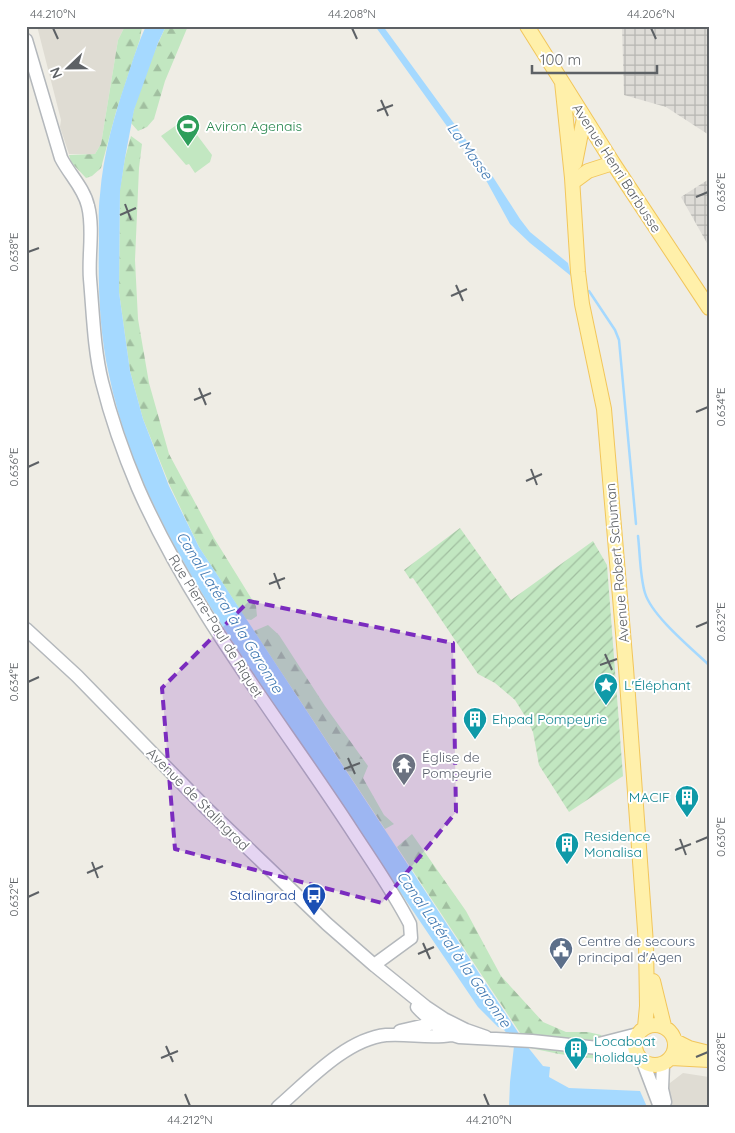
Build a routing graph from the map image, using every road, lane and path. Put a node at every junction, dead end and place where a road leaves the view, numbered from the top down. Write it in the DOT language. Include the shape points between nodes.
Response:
graph roads {
  1 [pos="527,26"];
  2 [pos="26,40"];
  3 [pos="562,82"];
  4 [pos="582,115"];
  5 [pos="567,128"];
  6 [pos="613,163"];
  7 [pos="572,180"];
  8 [pos="709,308"];
  9 [pos="26,629"];
  10 [pos="646,949"];
  11 [pos="374,965"];
  12 [pos="434,1024"];
  13 [pos="664,1026"];
  14 [pos="466,1030"];
  15 [pos="641,1031"];
  16 [pos="385,1035"];
  17 [pos="451,1035"];
  18 [pos="487,1038"];
  19 [pos="675,1040"];
  20 [pos="592,1046"];
  21 [pos="709,1053"];
  22 [pos="640,1057"];
  23 [pos="709,1060"];
  24 [pos="667,1061"];
  25 [pos="278,1107"];
  26 [pos="660,1107"];
  27 [pos="666,1107"];
  1 -- 3 [label="main road, Avenue Henri Barbusse"];
  2 -- 11 [label="street, Rue Pierre-Paul de Riquet" via="61,158 88,205 90,274 102,381 134,476 158,531 186,582 347,823 410,924 411,938"];
  3 -- 4 [label="main road, Avenue Henri Barbusse"];
  3 -- 5 [label="main road, Avenue Robert Schuman"];
  4 -- 5 [label="main road"];
  4 -- 6 [label="main road, Avenue Henri Barbusse"];
  4 -- 7 [label="main road, Avenue Robert Schuman"];
  5 -- 7 [label="main road, Avenue Robert Schuman"];
  6 -- 7 [label="main road"];
  6 -- 8 [label="main road, Avenue Henri Barbusse"];
  7 -- 10 [label="main road, Avenue Robert Schuman" via="582,304 604,409"];
  9 -- 11 [label="street, Avenue de Stalingrad" via="77,676 205,807"];
  10 -- 13 [label="main road, Avenue Robert Schuman"];
  10 -- 15 [label="main road, Avenue Robert Schuman" via="647,1006"];
  11 -- 12 [label="street, Avenue de Stalingrad"];
  11 -- 14 [label="street, Avenue de Stalingrad" via="426,1007"];
  12 -- 14 [label="street" via="439,1022 454,1030"];
  12 -- 16 [label="street"];
  12 -- 17 [label="street, Avenue de Stalingrad"];
  13 -- 15 [label="main road"];
  13 -- 19 [label="main road"];
  14 -- 18 [label="street, Avenue de Stalingrad"];
  15 -- 20 [label="street, Avenue de Stalingrad"];
  15 -- 22 [label="main road" via="635,1046"];
  16 -- 17 [label="street"];
  16 -- 25 [label="street" via="351,1047"];
  17 -- 18 [label="street, Avenue de Stalingrad"];
  18 -- 20 [label="street, Avenue de Stalingrad"];
  19 -- 21 [label="main road"];
  19 -- 24 [label="main road" via="674,1053"];
  20 -- 22 [label="street, Avenue de Stalingrad"];
  22 -- 24 [label="main road" via="652,1065"];
  22 -- 26 [label="street"];
  23 -- 24 [label="main road"];
  24 -- 27 [label="street" via="662,1089"];
}
